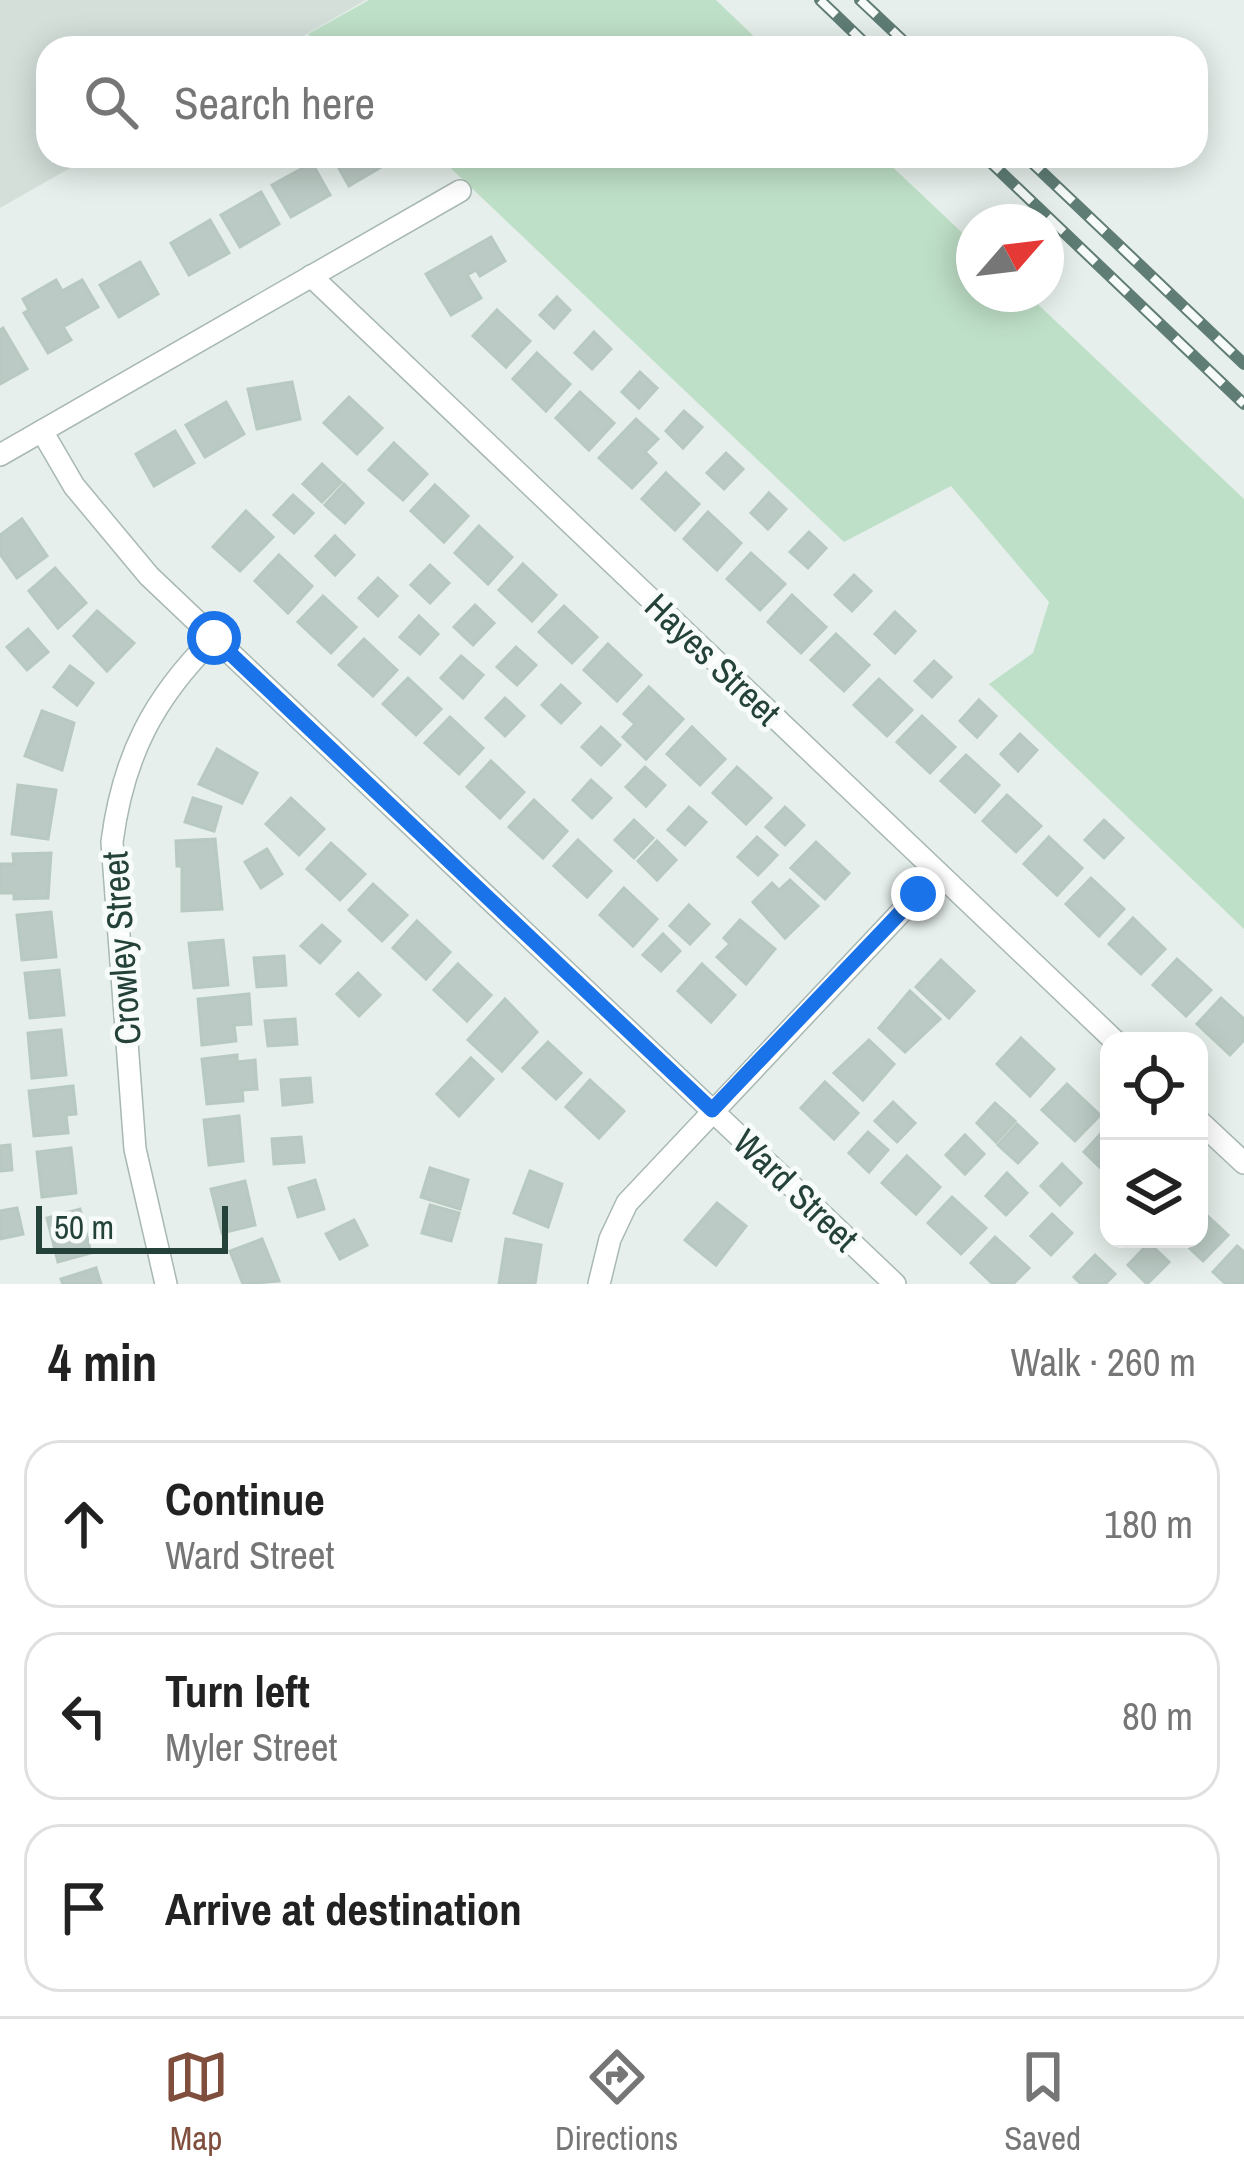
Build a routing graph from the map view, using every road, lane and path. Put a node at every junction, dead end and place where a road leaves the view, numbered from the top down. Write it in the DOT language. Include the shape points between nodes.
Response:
graph roads {
  1 [pos="460,191"];
  2 [pos="311,276"];
  3 [pos="42,431"];
  4 [pos="0,455"];
  5 [pos="214,638"];
  6 [pos="938,873"];
  7 [pos="1106,1032"];
  8 [pos="712,1110"];
  9 [pos="1208,1129"];
  10 [pos="1244,1163"];
  11 [pos="166,1284"];
  12 [pos="599,1284"];
  13 [pos="895,1284"];
  1 -- 2 [label="street"];
  2 -- 3 [label="street"];
  2 -- 6 [label="street, Hayes Street"];
  3 -- 4 [label="street"];
  3 -- 5 [label="street, Ward Street" via="113,538"];
  5 -- 8 [label="street, Ward Street"];
  5 -- 11 [label="street, Crowley Street" via="148,716 126,767 112,842 135,1149"];
  6 -- 7 [label="street, Hayes Street"];
  6 -- 8 [label="street"];
  8 -- 12 [label="street" via="627,1203"];
  8 -- 13 [label="street, Ward Street"];
  9 -- 10 [label="street"];
}
